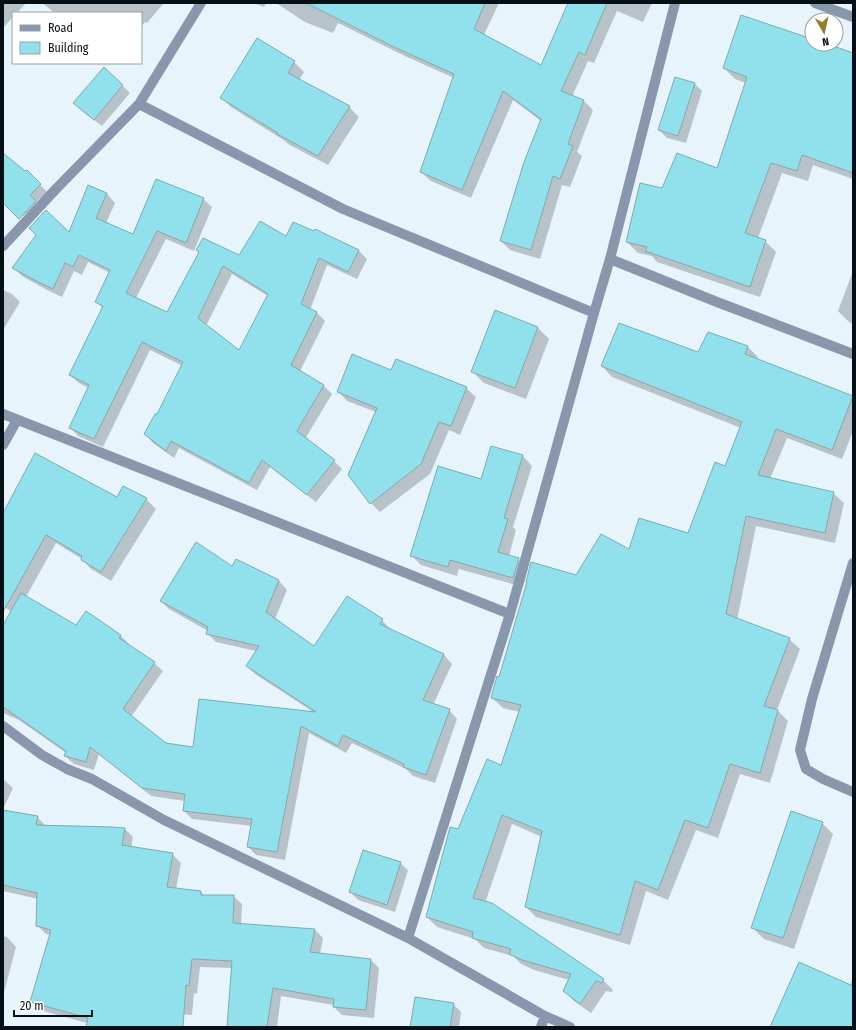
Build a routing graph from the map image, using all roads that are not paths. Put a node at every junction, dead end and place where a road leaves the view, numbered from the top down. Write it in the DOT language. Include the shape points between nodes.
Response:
graph roads {
  1 [pos="201,3"];
  2 [pos="675,3"];
  3 [pos="815,3"];
  4 [pos="853,17"];
  5 [pos="139,104"];
  6 [pos="3,246"];
  7 [pos="610,259"];
  8 [pos="594,313"];
  9 [pos="853,354"];
  10 [pos="3,414"];
  11 [pos="17,420"];
  12 [pos="3,445"];
  13 [pos="853,563"];
  14 [pos="510,614"];
  15 [pos="3,726"];
  16 [pos="853,792"];
  17 [pos="408,938"];
  18 [pos="545,1016"];
  19 [pos="541,1027"];
  20 [pos="570,1027"];
  1 -- 5 [label="street"];
  2 -- 7 [label="street"];
  3 -- 4 [label="street"];
  5 -- 6 [label="street"];
  5 -- 8 [label="street" via="343,209"];
  7 -- 8 [label="street"];
  7 -- 9 [label="street"];
  8 -- 14 [label="street"];
  10 -- 11 [label="street"];
  11 -- 12 [label="street"];
  11 -- 14 [label="street"];
  13 -- 16 [label="street" via="812,699 800,750 806,770"];
  14 -- 17 [label="street"];
  15 -- 17 [label="street" via="42,755 92,779 164,820"];
  17 -- 18 [label="street"];
  18 -- 19 [label="street"];
  18 -- 20 [label="street"];
}
